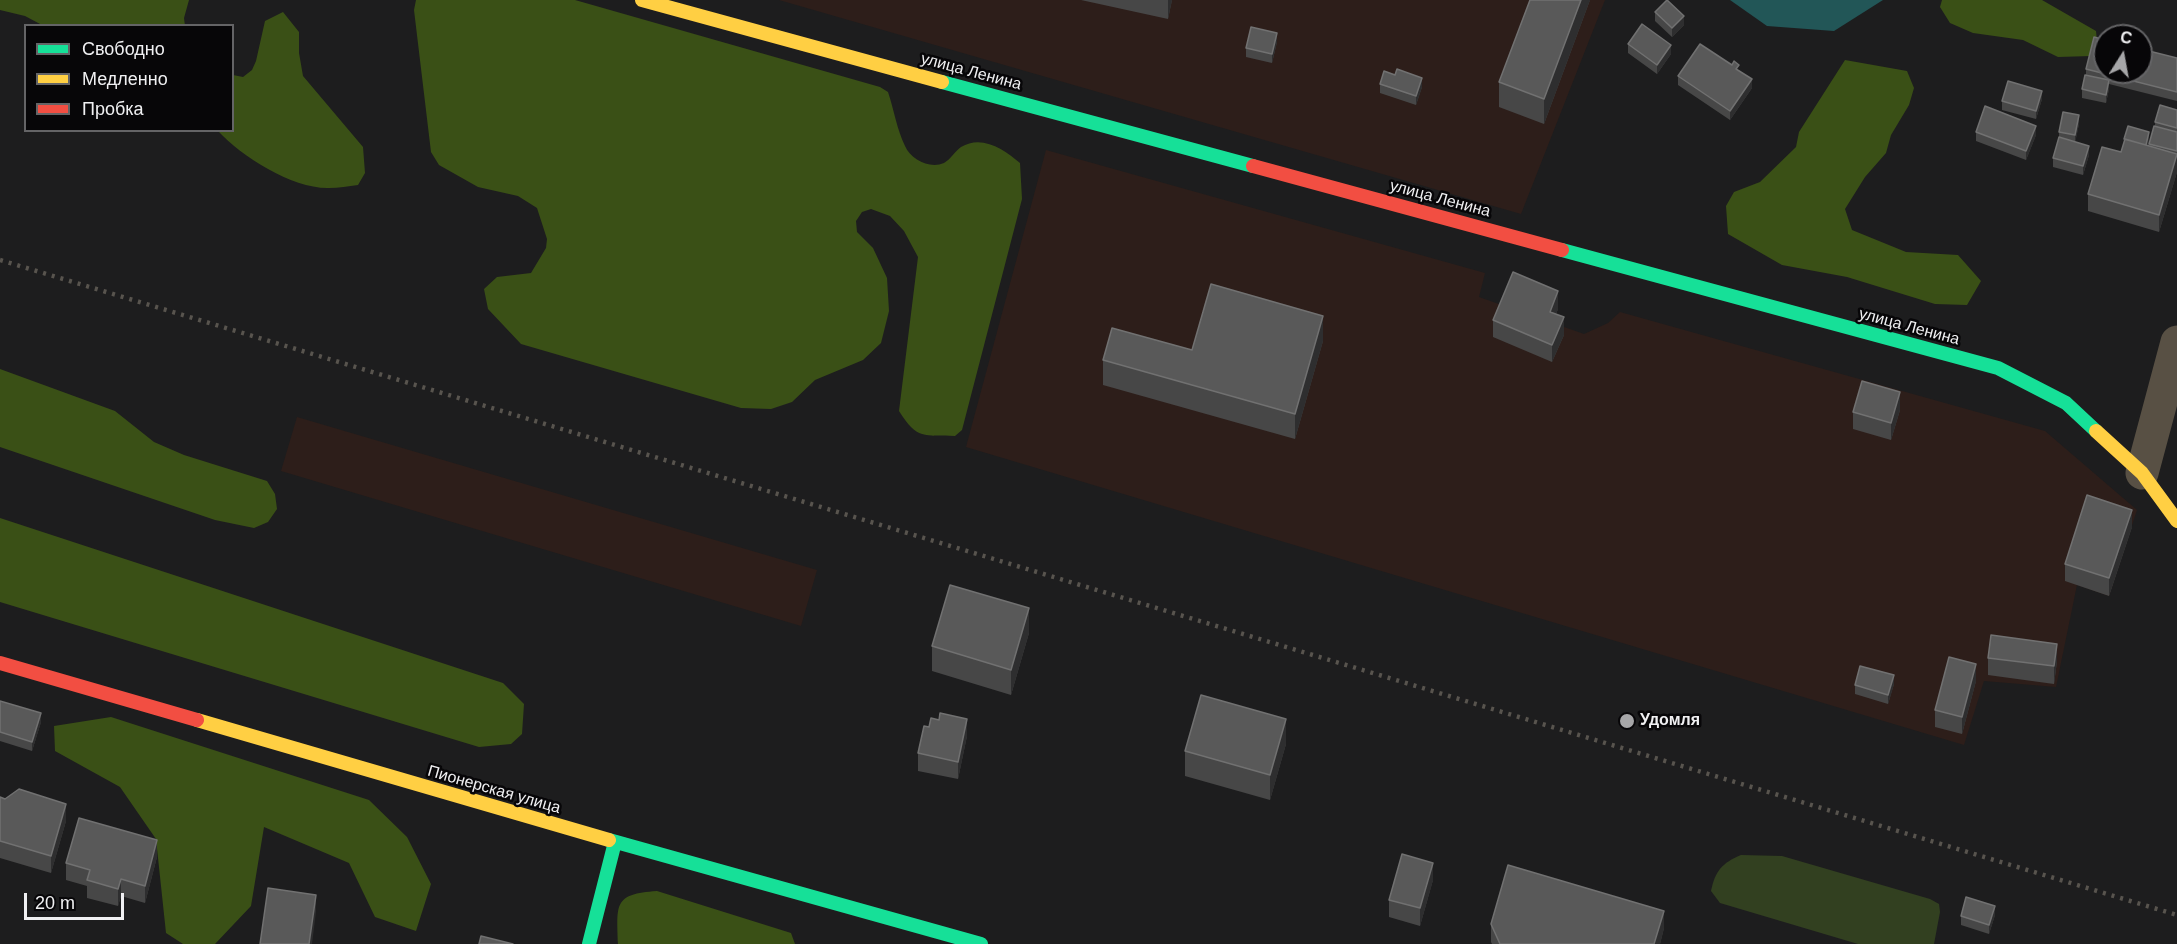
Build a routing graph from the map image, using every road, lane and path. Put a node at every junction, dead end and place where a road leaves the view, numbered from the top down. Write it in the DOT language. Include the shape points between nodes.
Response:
graph roads {
  1 [pos="642,0"];
  2 [pos="2177,342"];
  3 [pos="2142,473"];
  4 [pos="2177,521"];
  5 [pos="0,663"];
  6 [pos="615,842"];
  7 [pos="589,944"];
  8 [pos="981,944"];
  1 -- 3 [label="street, улица Ленина" via="1998,368 2066,403"];
  2 -- 3 [label="street"];
  3 -- 4 [label="street, улица Ленина"];
  5 -- 6 [label="street, Пионерская улица"];
  6 -- 7 [label="street"];
  6 -- 8 [label="street, Пионерская улица"];
}
